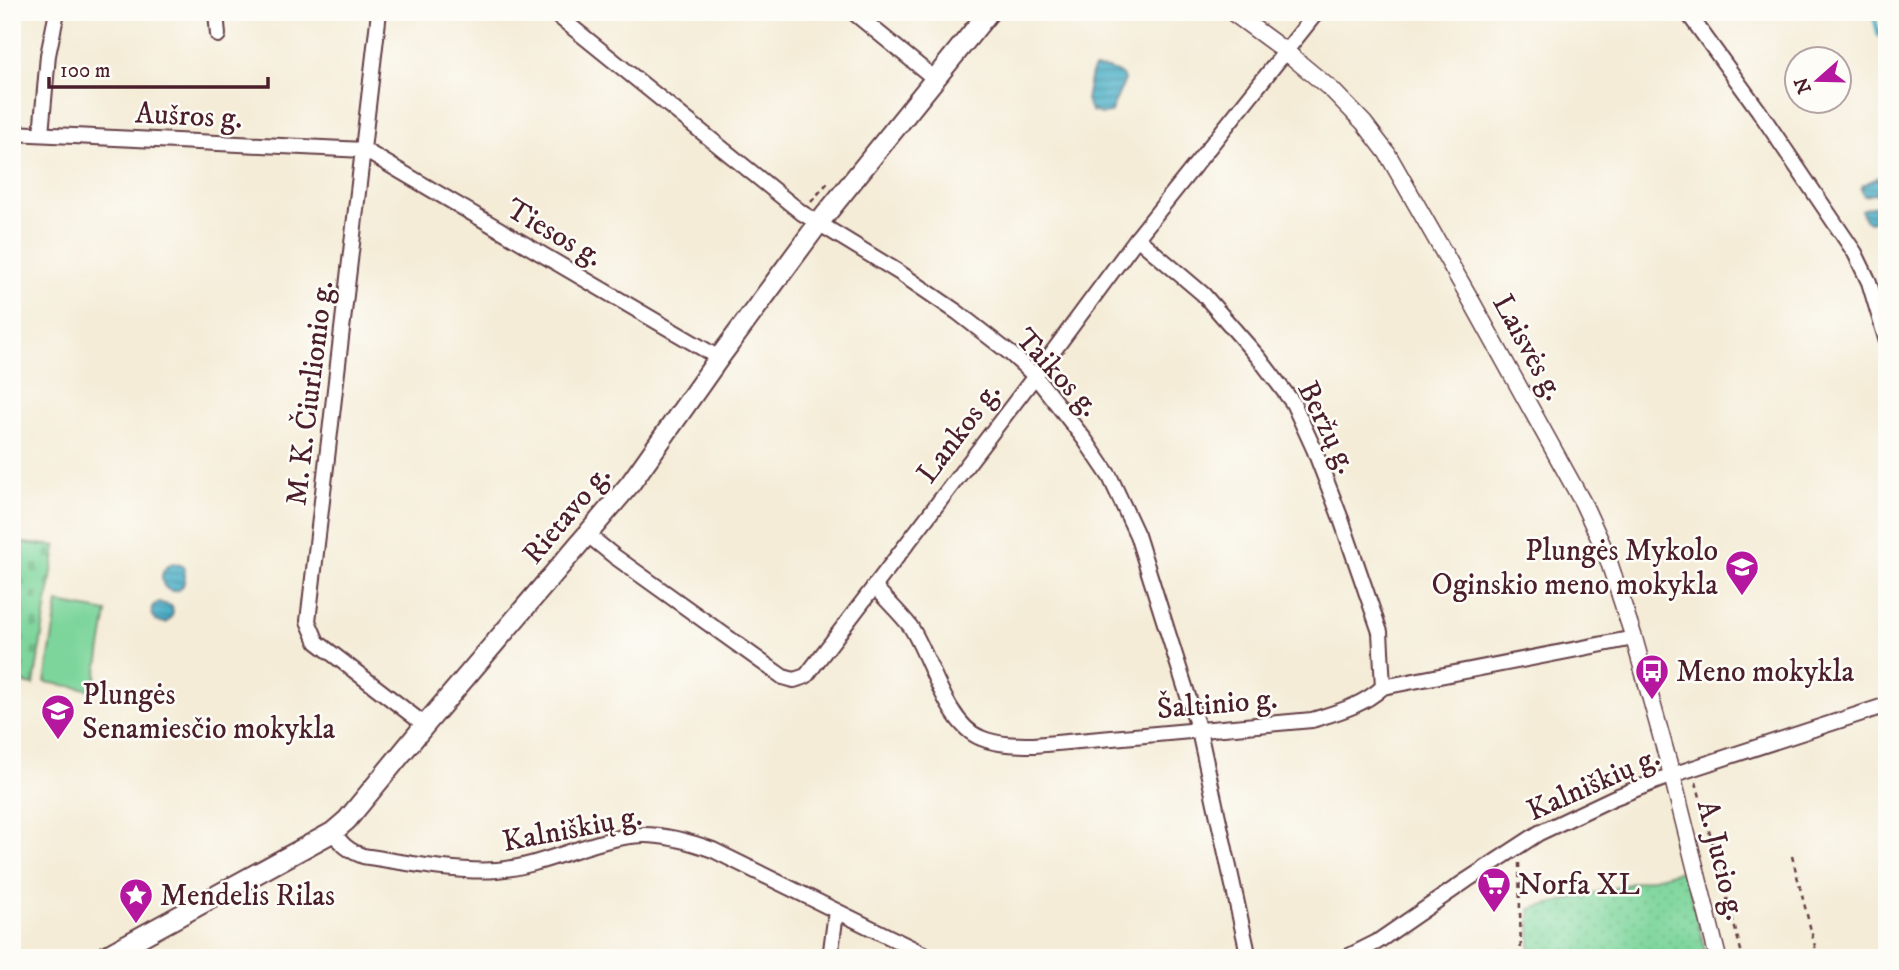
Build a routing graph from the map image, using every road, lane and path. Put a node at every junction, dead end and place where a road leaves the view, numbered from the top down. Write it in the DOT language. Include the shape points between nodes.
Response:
graph roads {
  1 [pos="57,12"];
  2 [pos="216,12"];
  3 [pos="379,12"];
  4 [pos="557,12"];
  5 [pos="853,12"];
  6 [pos="989,12"];
  7 [pos="1232,12"];
  8 [pos="1317,12"];
  9 [pos="1687,12"];
  10 [pos="218,35"];
  11 [pos="1285,51"];
  12 [pos="936,79"];
  13 [pos="12,133"];
  14 [pos="41,134"];
  15 [pos="364,150"];
  16 [pos="834,175"];
  17 [pos="810,218"];
  18 [pos="1137,238"];
  19 [pos="1887,342"];
  20 [pos="719,358"];
  21 [pos="1034,376"];
  22 [pos="588,535"];
  23 [pos="874,586"];
  24 [pos="1634,638"];
  25 [pos="1383,687"];
  26 [pos="1887,705"];
  27 [pos="425,725"];
  28 [pos="1199,731"];
  29 [pos="1693,768"];
  30 [pos="1672,775"];
  31 [pos="333,832"];
  32 [pos="1516,848"];
  33 [pos="1792,856"];
  34 [pos="836,912"];
  35 [pos="102,958"];
  36 [pos="830,958"];
  37 [pos="932,958"];
  38 [pos="1250,958"];
  39 [pos="1345,958"];
  40 [pos="1521,958"];
  41 [pos="1718,958"];
  42 [pos="1743,958"];
  43 [pos="1818,958"];
  1 -- 14 [label="street"];
  2 -- 10 [label="street"];
  3 -- 15 [label="street, M. K. Čiurlionio g."];
  4 -- 17 [label="street, Taikos g."];
  5 -- 12 [label="street"];
  6 -- 12 [label="main road, Rietavo g."];
  7 -- 11 [label="street, Laisvės g."];
  8 -- 11 [label="street, Lankos g."];
  9 -- 19 [label="street" via="1855,253"];
  11 -- 18 [label="street, Lankos g."];
  11 -- 24 [label="street, Laisvės g." via="1333,90 1387,153 1583,503"];
  12 -- 17 [label="main road, Rietavo g."];
  13 -- 14 [label="street, Aušros g."];
  14 -- 15 [label="street, Aušros g."];
  15 -- 20 [label="street, Tiesos g."];
  15 -- 27 [label="street, M. K. Čiurlionio g." via="308,621 317,642"];
  16 -- 17 [label="path"];
  17 -- 20 [label="main road, Rietavo g."];
  17 -- 21 [label="street, Taikos g." via="957,312"];
  18 -- 21 [label="street, Lankos g."];
  18 -- 25 [label="street, Beržų g." via="1203,294 1293,402 1341,519 1380,632"];
  20 -- 22 [label="main road, Rietavo g."];
  21 -- 23 [label="street, Lankos g."];
  21 -- 28 [label="street, Taikos g." via="1092,449 1137,535"];
  22 -- 23 [label="street, Lankos g." via="783,677 794,680 806,676"];
  22 -- 27 [label="main road, Rietavo g."];
  23 -- 28 [label="street, Šaltinio g." via="910,627 957,717 979,737 1034,745"];
  24 -- 25 [label="street, Šaltinio g."];
  24 -- 30 [label="street, Laisvės g."];
  25 -- 28 [label="street, Šaltinio g." via="1350,708 1312,720"];
  26 -- 29 [label="street, Kalniškių g."];
  27 -- 31 [label="main road, Rietavo g."];
  28 -- 38 [label="street, Taikos g."];
  29 -- 30 [label="street, Kalniškių g."];
  29 -- 42 [label="path"];
  30 -- 32 [label="street, Kalniškių g." via="1613,798"];
  30 -- 41 [label="street, A. Jucio g."];
  31 -- 34 [label="street, Kalniškių g." via="341,844 363,856 495,870 619,838 668,837 713,850"];
  31 -- 35 [label="main road, Rietavo g."];
  32 -- 39 [label="street, Kalniškių g." via="1377,942"];
  32 -- 40 [label="path"];
  33 -- 43 [label="path"];
  34 -- 36 [label="street"];
  34 -- 37 [label="street, Kalniškių g."];
}
